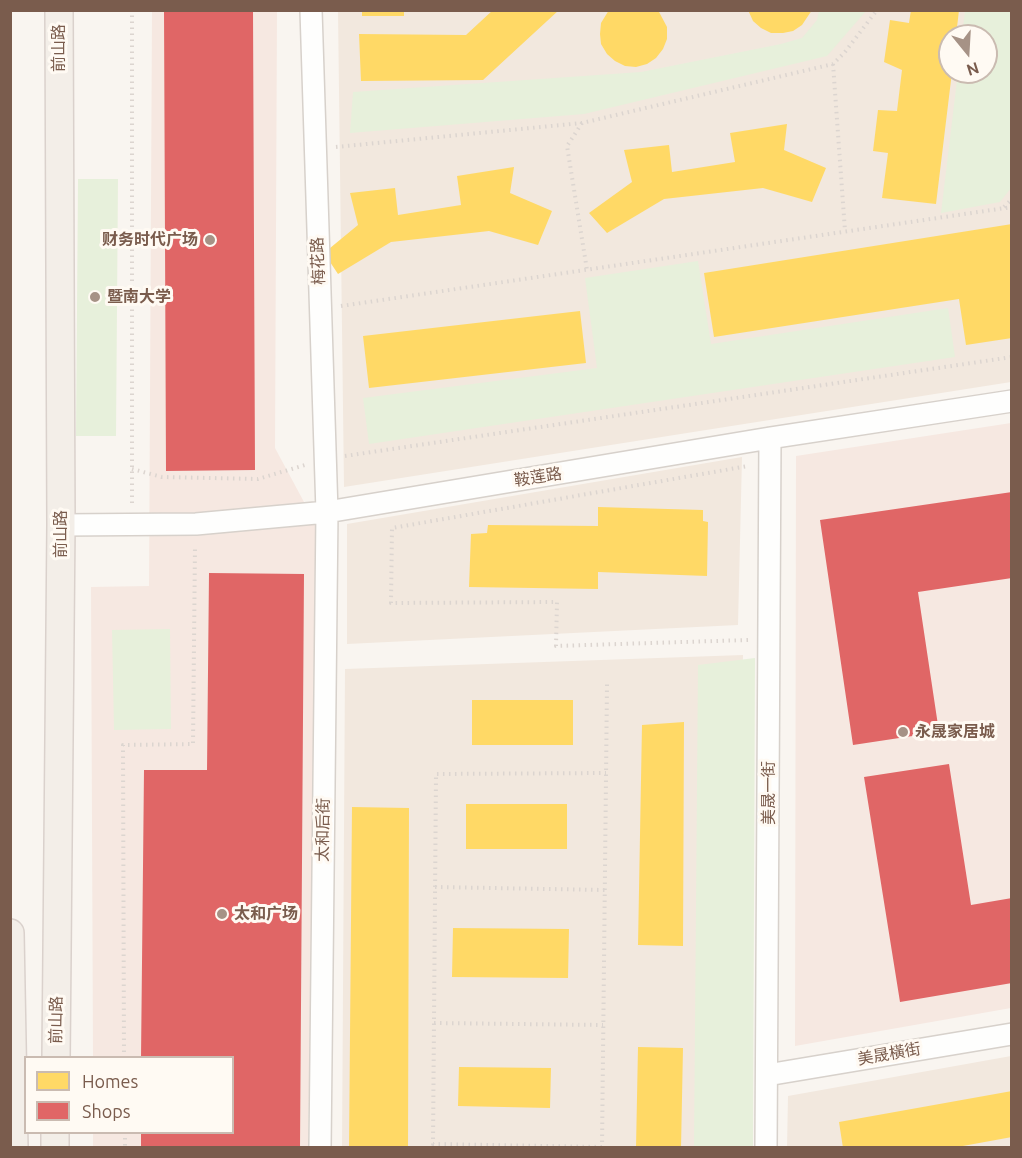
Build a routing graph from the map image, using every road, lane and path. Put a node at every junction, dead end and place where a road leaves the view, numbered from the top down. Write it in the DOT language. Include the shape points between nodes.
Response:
graph roads {
  1 [pos="58,10"];
  2 [pos="132,10"];
  3 [pos="311,10"];
  4 [pos="877,10"];
  5 [pos="833,64"];
  6 [pos="582,123"];
  7 [pos="314,149"];
  8 [pos="1011,199"];
  9 [pos="1011,207"];
  10 [pos="1004,208"];
  11 [pos="846,231"];
  12 [pos="587,270"];
  13 [pos="320,309"];
  14 [pos="1011,357"];
  15 [pos="1011,401"];
  16 [pos="770,438"];
  17 [pos="325,459"];
  18 [pos="770,463"];
  19 [pos="132,469"];
  20 [pos="327,512"];
  21 [pos="196,524"];
  22 [pos="61,525"];
  23 [pos="132,525"];
  24 [pos="769,640"];
  25 [pos="607,684"];
  26 [pos="606,772"];
  27 [pos="435,887"];
  28 [pos="605,890"];
  29 [pos="10,933"];
  30 [pos="434,1023"];
  31 [pos="603,1025"];
  32 [pos="1011,1034"];
  33 [pos="56,1056"];
  34 [pos="124,1056"];
  35 [pos="767,1075"];
  36 [pos="602,1147"];
  37 [pos="14,1148"];
  38 [pos="320,1148"];
  39 [pos="766,1148"];
  1 -- 22 [label="main road, 前山路"];
  2 -- 19 [label="path"];
  3 -- 7 [label="street, 梅花路"];
  4 -- 5 [label="path"];
  5 -- 6 [label="path"];
  5 -- 11 [label="path"];
  6 -- 7 [label="path"];
  6 -- 12 [label="path" via="567,146"];
  7 -- 13 [label="street, 梅花路"];
  8 -- 10 [label="path"];
  9 -- 10 [label="path"];
  10 -- 11 [label="path"];
  11 -- 12 [label="path"];
  12 -- 13 [label="path"];
  13 -- 17 [label="street, 梅花路"];
  14 -- 17 [label="path"];
  15 -- 16 [label="street, 鞍莲路"];
  16 -- 18 [label="street, 美晟一街"];
  16 -- 20 [label="street, 鞍莲路"];
  17 -- 19 [label="path" via="258,479 162,477"];
  17 -- 20 [label="street, 梅花路"];
  18 -- 24 [label="street, 美晟一街"];
  18 -- 24 [label="path" via="392,528 391,582 391,603 557,602 555,646"];
  19 -- 23 [label="path"];
  20 -- 21 [label="street, 鞍莲路"];
  20 -- 38 [label="street, 太和后街"];
  21 -- 23 [label="street, 鞍莲路"];
  21 -- 34 [label="path" via="193,744 123,745"];
  22 -- 23 [label="street, 鞍莲路"];
  22 -- 33 [label="main road, 前山路"];
  24 -- 35 [label="street, 美晟一街"];
  25 -- 26 [label="path"];
  26 -- 27 [label="path" via="436,774"];
  26 -- 28 [label="path"];
  27 -- 28 [label="path"];
  27 -- 30 [label="path"];
  28 -- 31 [label="path"];
  29 -- 37 [label="main road"];
  30 -- 31 [label="path"];
  30 -- 36 [label="path" via="433,1144"];
  31 -- 36 [label="path"];
  32 -- 35 [label="street, 美晟橫街"];
  35 -- 39 [label="street, 美晟一街"];
}
